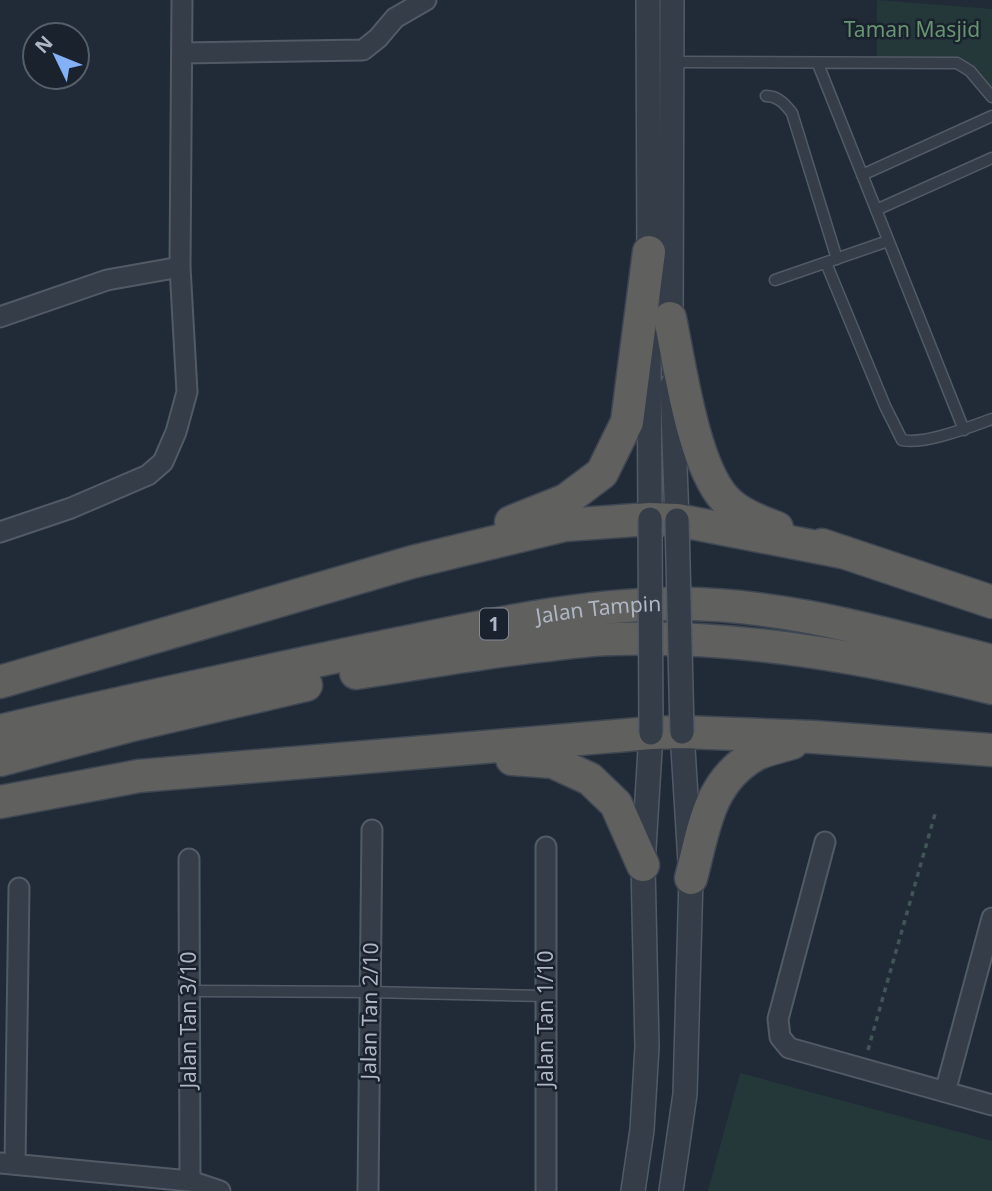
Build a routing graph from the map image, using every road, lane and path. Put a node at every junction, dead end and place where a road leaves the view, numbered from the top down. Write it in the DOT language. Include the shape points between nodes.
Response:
graph roads {
  1 [pos="182,0"];
  2 [pos="426,0"];
  3 [pos="648,0"];
  4 [pos="672,0"];
  5 [pos="395,9"];
  6 [pos="183,52"];
  7 [pos="648,60"];
  8 [pos="673,62"];
  9 [pos="818,64"];
  10 [pos="766,96"];
  11 [pos="992,97"];
  12 [pos="992,116"];
  13 [pos="992,158"];
  14 [pos="862,175"];
  15 [pos="876,209"];
  16 [pos="888,240"];
  17 [pos="649,252"];
  18 [pos="837,258"];
  19 [pos="826,262"];
  20 [pos="180,267"];
  21 [pos="775,280"];
  22 [pos="0,317"];
  23 [pos="670,318"];
  24 [pos="992,419"];
  25 [pos="964,430"];
  26 [pos="663,520"];
  27 [pos="0,532"];
  28 [pos="842,552"];
  29 [pos="412,562"];
  30 [pos="992,602"];
  31 [pos="992,661"];
  32 [pos="0,682"];
  33 [pos="992,688"];
  34 [pos="0,731"];
  35 [pos="682,732"];
  36 [pos="651,733"];
  37 [pos="814,737"];
  38 [pos="992,750"];
  39 [pos="418,752"];
  40 [pos="0,760"];
  41 [pos="0,802"];
  42 [pos="935,814"];
  43 [pos="372,830"];
  44 [pos="825,842"];
  45 [pos="545,847"];
  46 [pos="189,859"];
  47 [pos="643,865"];
  48 [pos="691,878"];
  49 [pos="19,888"];
  50 [pos="992,918"];
  51 [pos="190,991"];
  52 [pos="370,992"];
  53 [pos="546,996"];
  54 [pos="863,1069"];
  55 [pos="945,1091"];
  56 [pos="992,1105"];
  57 [pos="8,1164"];
  58 [pos="190,1181"];
  59 [pos="220,1191"];
  60 [pos="368,1191"];
  61 [pos="546,1191"];
  62 [pos="633,1191"];
  63 [pos="671,1191"];
  1 -- 6 [label="street"];
  2 -- 5 [label="street"];
  3 -- 7 [label="street"];
  4 -- 8 [label="street"];
  5 -- 6 [label="street" via="378,38 363,50"];
  6 -- 20 [label="street"];
  7 -- 8 [label="lane"];
  7 -- 17 [label="street"];
  8 -- 9 [label="lane"];
  8 -- 23 [label="street"];
  9 -- 11 [label="lane" via="957,63"];
  9 -- 14 [label="lane"];
  10 -- 18 [label="lane" via="784,103 792,113"];
  12 -- 14 [label="lane"];
  13 -- 15 [label="lane"];
  14 -- 15 [label="lane"];
  15 -- 16 [label="lane"];
  16 -- 18 [label="lane"];
  16 -- 25 [label="lane"];
  17 -- 26 [label="street"];
  17 -- 29 [label="highway" via="627,422 602,473 566,500"];
  18 -- 19 [label="lane"];
  19 -- 21 [label="lane"];
  19 -- 25 [label="lane" via="902,440 912,442"];
  20 -- 22 [label="street" via="107,280"];
  20 -- 27 [label="street" via="187,392 163,462 148,475"];
  23 -- 26 [label="street"];
  23 -- 28 [label="highway" via="691,420 712,481 726,500 751,517"];
  24 -- 25 [label="lane"];
  26 -- 28 [label="highway"];
  26 -- 29 [label="highway" via="565,525"];
  26 -- 35 [label="street, bridge"];
  26 -- 36 [label="street, bridge"];
  28 -- 30 [label="highway"];
  29 -- 32 [label="highway"];
  31 -- 34 [label="highway, Jalan Tampin / 1" via="791,615 724,606 616,607 496,624 127,700"];
  33 -- 40 [label="highway, Jalan Tampin / 1" via="792,650 611,639 506,649 352,674"];
  35 -- 36 [label="highway"];
  35 -- 37 [label="highway"];
  35 -- 48 [label="street"];
  36 -- 39 [label="highway"];
  36 -- 47 [label="street"];
  37 -- 38 [label="highway"];
  37 -- 48 [label="highway" via="757,753 731,772 713,798"];
  39 -- 41 [label="highway" via="139,776"];
  39 -- 47 [label="highway" via="553,762 590,779 616,804"];
  42 -- 54 [label="path"];
  43 -- 52 [label="street, Jalan Tan 2/10"];
  44 -- 54 [label="street" via="778,1019 780,1037 789,1048"];
  45 -- 53 [label="street, Jalan Tan 1/10"];
  46 -- 51 [label="street, Jalan Tan 3/10"];
  47 -- 62 [label="street" via="647,1047"];
  48 -- 63 [label="street" via="685,1094"];
  49 -- 57 [label="street"];
  50 -- 55 [label="street"];
  51 -- 52 [label="lane"];
  51 -- 58 [label="street, Jalan Tan 3/10"];
  52 -- 53 [label="lane"];
  52 -- 60 [label="street, Jalan Tan 2/10"];
  53 -- 61 [label="street, Jalan Tan 1/10"];
  54 -- 55 [label="street"];
  55 -- 56 [label="street"];
  57 -- 58 [label="street"];
  58 -- 59 [label="street"];
}
